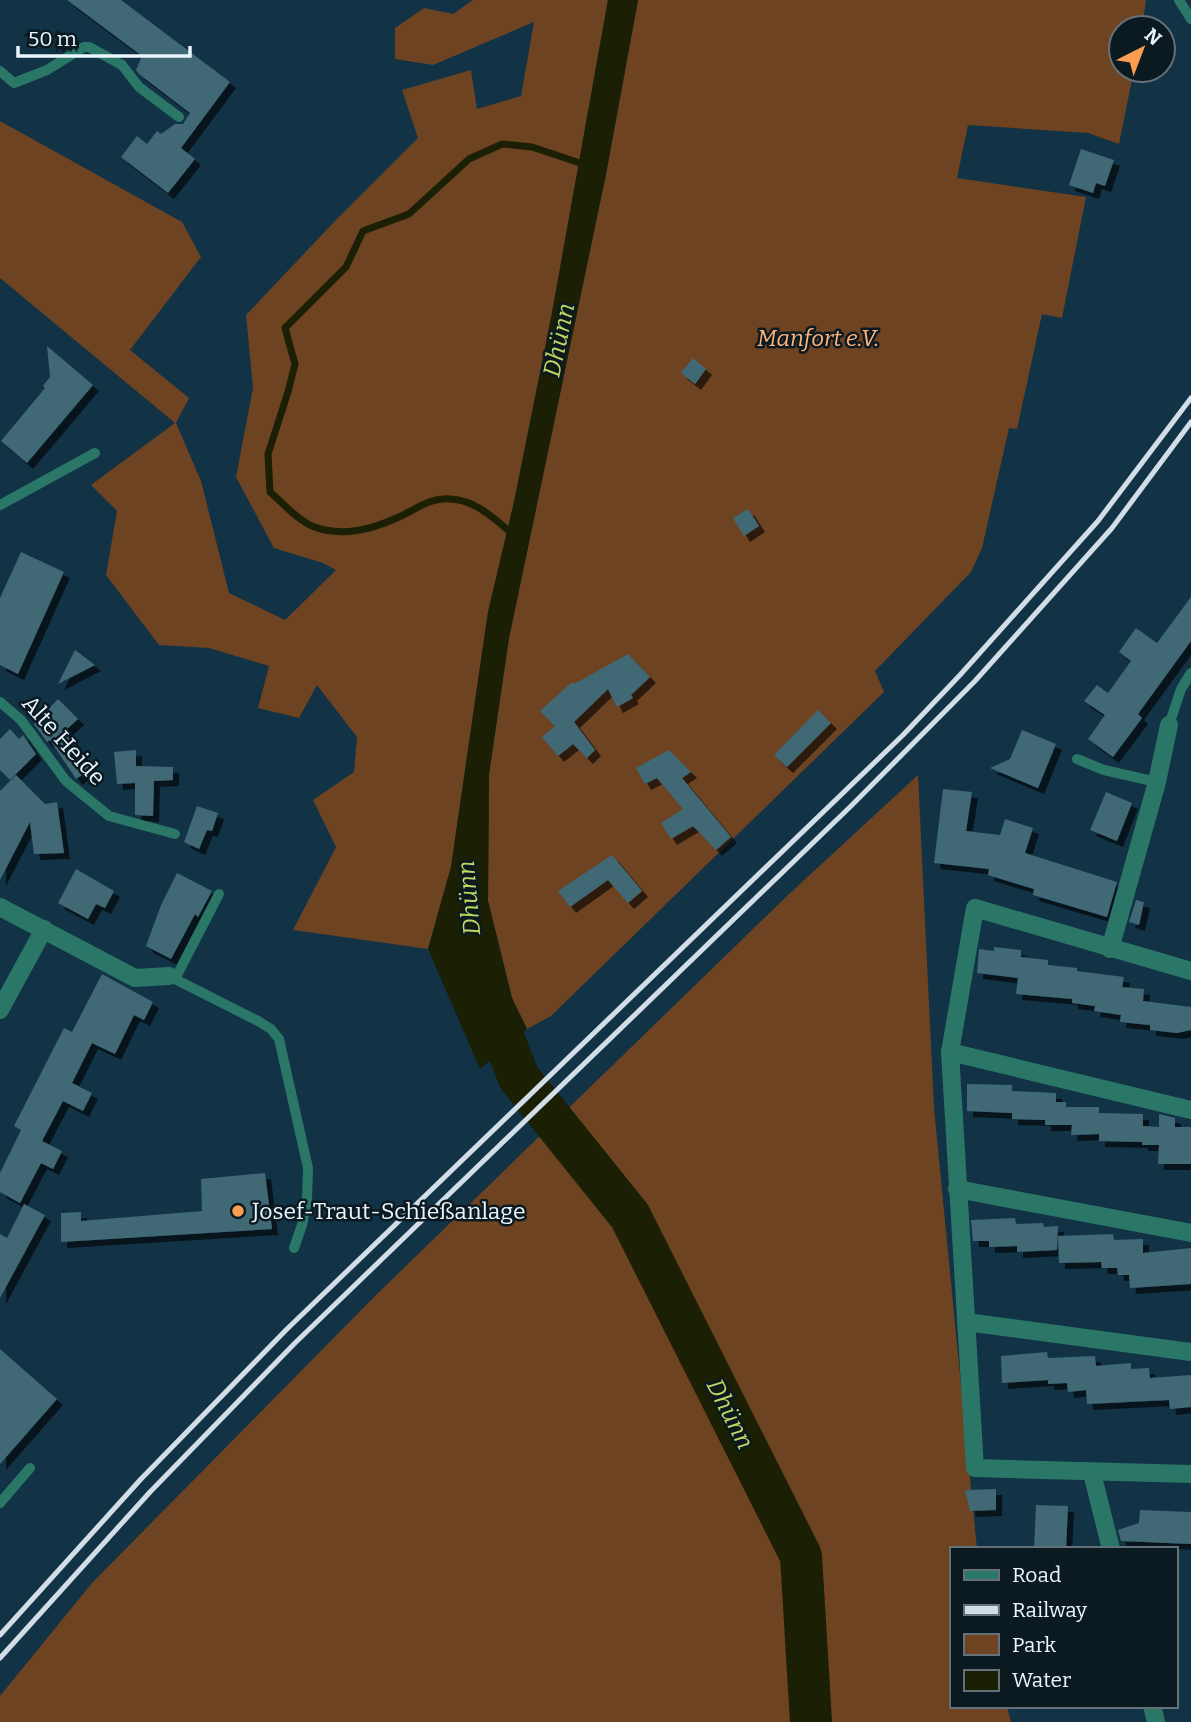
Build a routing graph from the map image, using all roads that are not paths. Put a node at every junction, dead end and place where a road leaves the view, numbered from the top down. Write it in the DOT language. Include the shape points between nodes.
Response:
graph roads {
  1 [pos="1179,0"];
  2 [pos="1191,19"];
  3 [pos="0,71"];
  4 [pos="179,117"];
  5 [pos="95,453"];
  6 [pos="0,505"];
  7 [pos="1191,673"];
  8 [pos="0,702"];
  9 [pos="1169,725"];
  10 [pos="1077,758"];
  11 [pos="1157,782"];
  12 [pos="175,834"];
  13 [pos="219,894"];
  14 [pos="0,907"];
  15 [pos="44,929"];
  16 [pos="1110,949"];
  17 [pos="1191,971"];
  18 [pos="172,978"];
  19 [pos="0,1010"];
  20 [pos="950,1052"];
  21 [pos="1191,1110"];
  22 [pos="957,1189"];
  23 [pos="1191,1233"];
  24 [pos="294,1248"];
  25 [pos="966,1322"];
  26 [pos="1191,1352"];
  27 [pos="30,1468"];
  28 [pos="1092,1473"];
  29 [pos="1191,1474"];
  30 [pos="0,1503"];
  31 [pos="1110,1547"];
  1 -- 2 [label="lane"];
  3 -- 4 [label="lane" via="14,83 89,47 122,65 139,87"];
  5 -- 6 [label="lane"];
  7 -- 9 [label="lane"];
  8 -- 12 [label="lane, Alte Heide" via="21,720 66,781 109,816"];
  9 -- 11 [label="street"];
  10 -- 11 [label="lane" via="1104,771"];
  11 -- 16 [label="street"];
  13 -- 18 [label="lane"];
  14 -- 15 [label="street"];
  15 -- 18 [label="street" via="135,978"];
  15 -- 19 [label="street"];
  16 -- 17 [label="street"];
  16 -- 20 [label="street" via="975,908"];
  18 -- 24 [label="lane" via="258,1021 279,1039 308,1168 307,1200"];
  20 -- 21 [label="street"];
  20 -- 22 [label="street"];
  22 -- 23 [label="street"];
  22 -- 25 [label="street"];
  25 -- 26 [label="street"];
  25 -- 28 [label="street" via="975,1468"];
  27 -- 30 [label="lane"];
  28 -- 29 [label="street"];
  28 -- 31 [label="street"];
}
